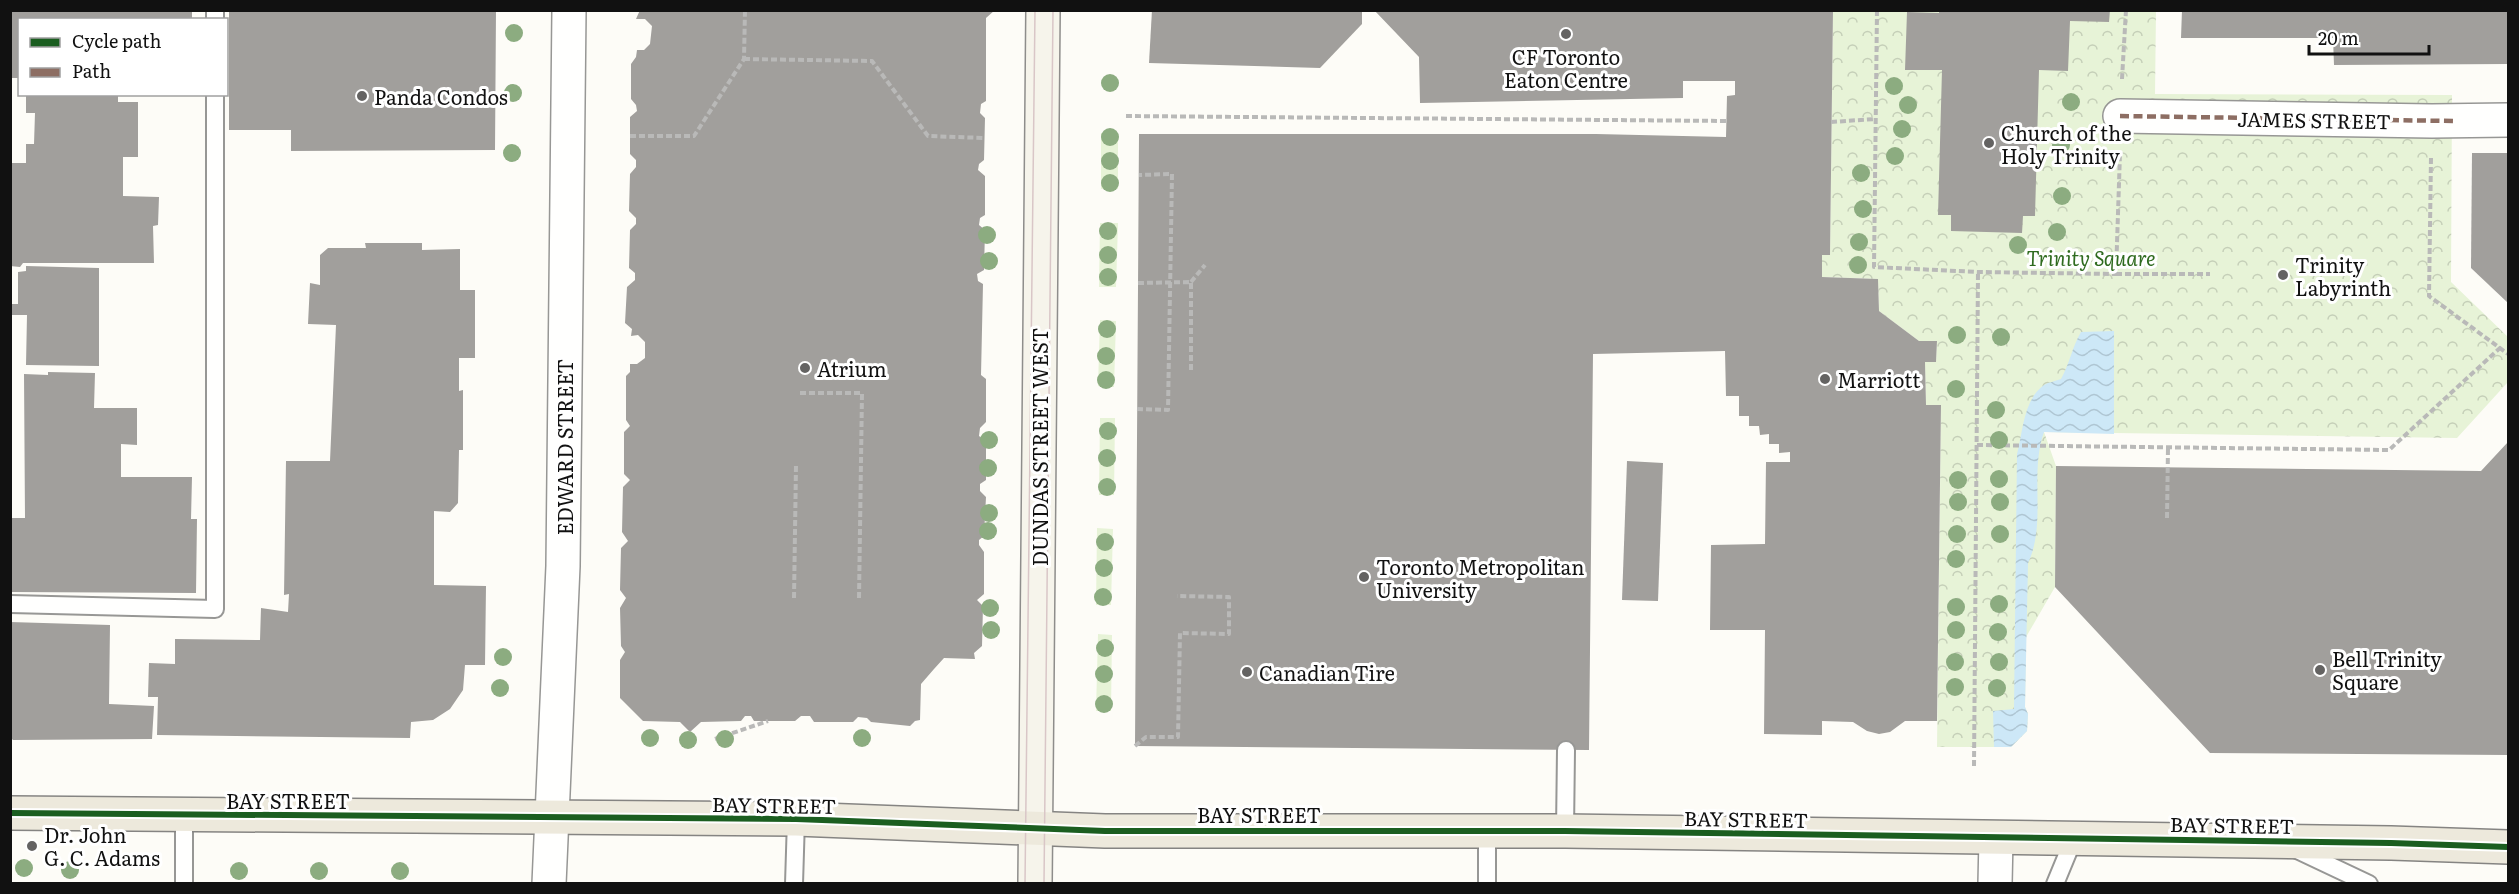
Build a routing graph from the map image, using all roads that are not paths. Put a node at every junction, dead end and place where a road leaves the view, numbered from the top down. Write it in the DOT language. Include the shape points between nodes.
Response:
graph roads {
  1 [pos="569,10"];
  2 [pos="1043,10"];
  3 [pos="215,96"];
  4 [pos="2120,116"];
  5 [pos="2508,120"];
  6 [pos="10,604"];
  7 [pos="1566,750"];
  8 [pos="10,813"];
  9 [pos="184,815"];
  10 [pos="552,818"];
  11 [pos="796,819"];
  12 [pos="1035,828"];
  13 [pos="1487,831"];
  14 [pos="1565,831"];
  15 [pos="1996,838"];
  16 [pos="2074,838"];
  17 [pos="2278,841"];
  18 [pos="2508,847"];
  19 [pos="184,884"];
  20 [pos="549,884"];
  21 [pos="795,884"];
  22 [pos="1035,884"];
  23 [pos="1487,884"];
  24 [pos="1995,884"];
  25 [pos="2055,884"];
  26 [pos="2369,884"];
  1 -- 10 [label="street, EDWARD STREET" via="563,566"];
  2 -- 12 [label="main road, DUNDAS STREET WEST"];
  3 -- 6 [label="lane" via="215,609"];
  4 -- 5 [label="street, JAMES STREET"];
  7 -- 14 [label="lane"];
  8 -- 9 [label="main road, BAY STREET"];
  9 -- 10 [label="main road, BAY STREET"];
  9 -- 19 [label="lane"];
  10 -- 11 [label="main road, BAY STREET"];
  10 -- 20 [label="street, EDWARD STREET"];
  11 -- 12 [label="main road, BAY STREET"];
  11 -- 21 [label="lane"];
  12 -- 13 [label="main road, BAY STREET"];
  12 -- 22 [label="main road, DUNDAS STREET WEST"];
  13 -- 14 [label="main road, BAY STREET"];
  13 -- 23 [label="lane"];
  14 -- 15 [label="main road, BAY STREET"];
  15 -- 16 [label="main road, BAY STREET"];
  15 -- 24 [label="street"];
  16 -- 17 [label="main road, BAY STREET"];
  16 -- 25 [label="lane"];
  17 -- 18 [label="main road, BAY STREET"];
  17 -- 26 [label="lane"];
}
